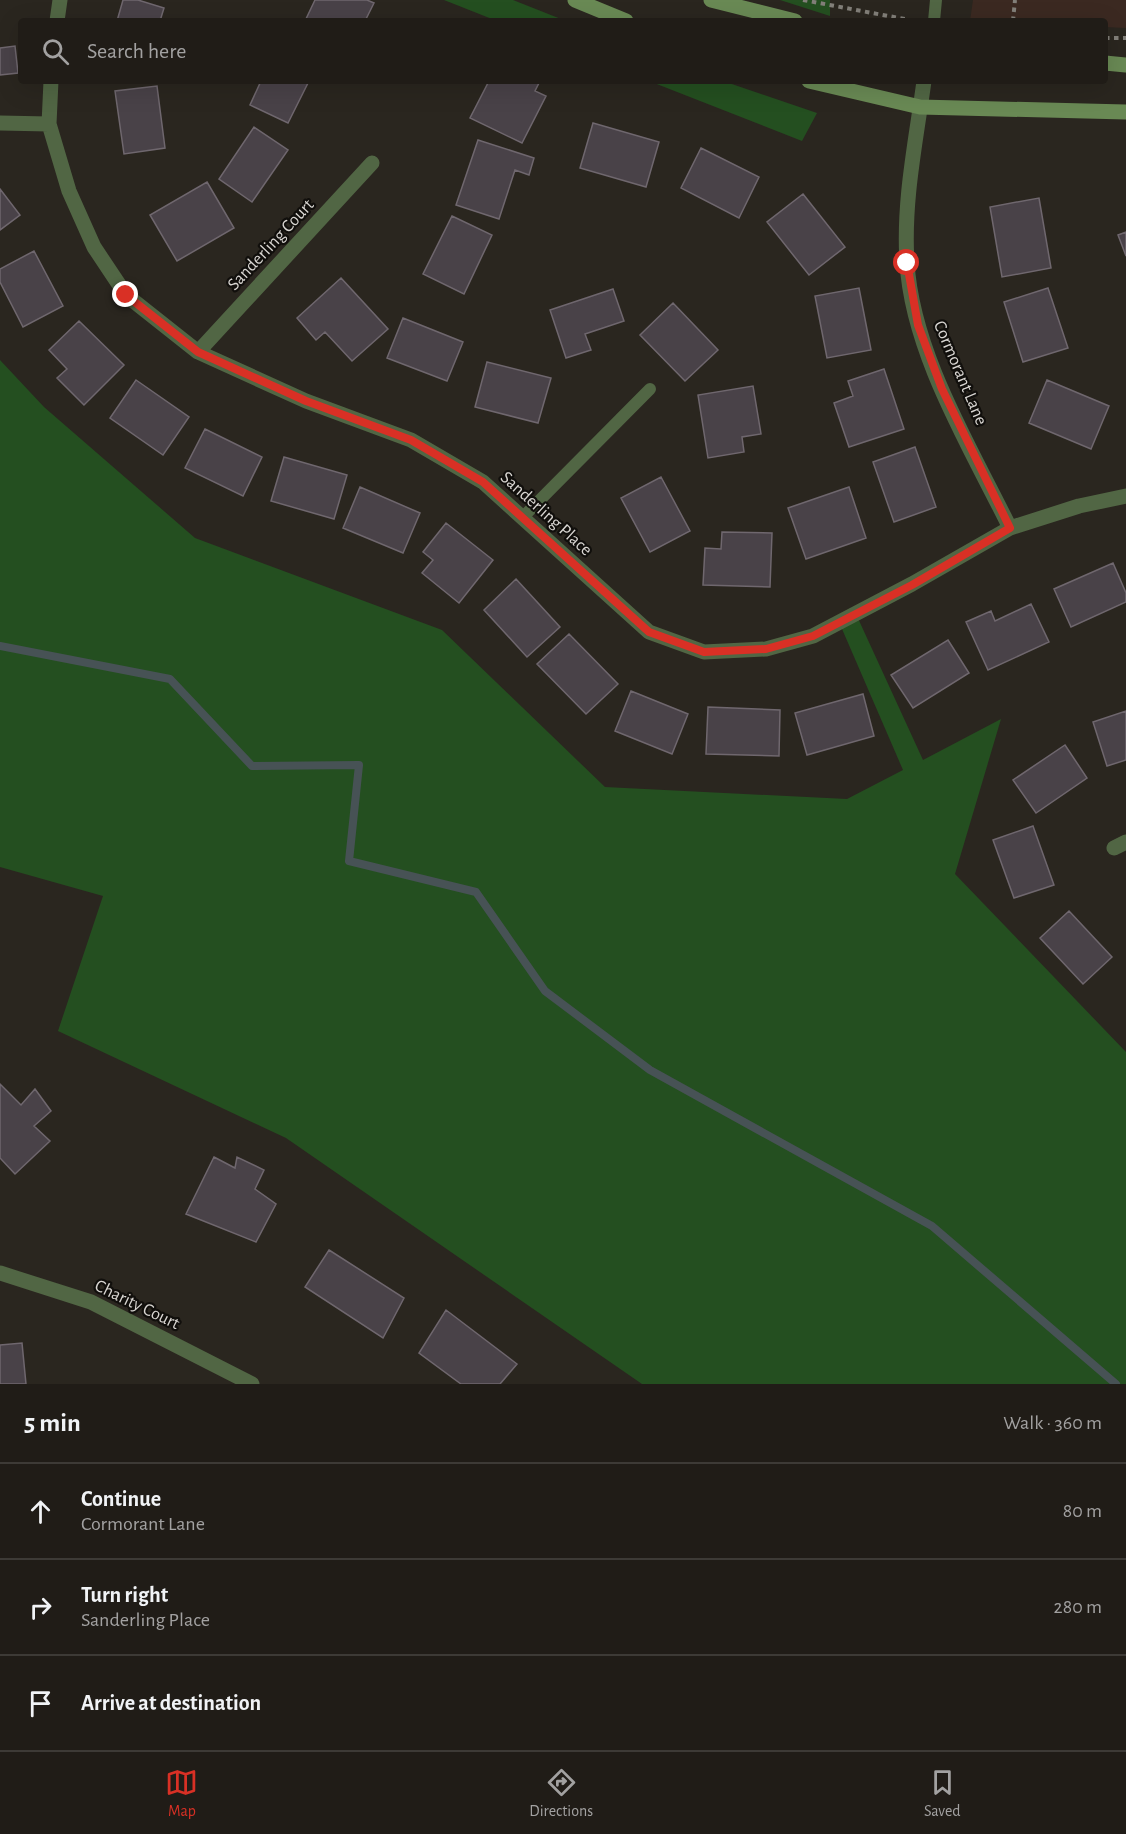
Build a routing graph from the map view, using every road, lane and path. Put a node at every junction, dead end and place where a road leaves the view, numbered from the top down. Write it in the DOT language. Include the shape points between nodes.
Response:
graph roads {
  1 [pos="60,0"];
  2 [pos="574,0"];
  3 [pos="711,0"];
  4 [pos="803,0"];
  5 [pos="936,0"];
  6 [pos="1015,0"];
  7 [pos="57,18"];
  8 [pos="619,18"];
  9 [pos="783,18"];
  10 [pos="899,18"];
  11 [pos="934,18"];
  12 [pos="1013,18"];
  13 [pos="1108,38"];
  14 [pos="1126,38"];
  15 [pos="1108,63"];
  16 [pos="1126,65"];
  17 [pos="51,84"];
  18 [pos="822,84"];
  19 [pos="924,84"];
  20 [pos="920,107"];
  21 [pos="1126,112"];
  22 [pos="0,123"];
  23 [pos="49,124"];
  24 [pos="372,163"];
  25 [pos="198,352"];
  26 [pos="650,389"];
  27 [pos="1126,496"];
  28 [pos="522,518"];
  29 [pos="1010,528"];
  30 [pos="0,1273"];
  31 [pos="252,1384"];
  1 -- 7 [label="street"];
  2 -- 8 [label="main road"];
  3 -- 9 [label="main road"];
  4 -- 10 [label="path"];
  5 -- 11 [label="lane"];
  6 -- 12 [label="path"];
  13 -- 14 [label="path"];
  15 -- 16 [label="main road"];
  17 -- 23 [label="street, Sanderling Place"];
  18 -- 20 [label="main road"];
  19 -- 20 [label="street, Cormorant Lane"];
  20 -- 21 [label="main road"];
  20 -- 29 [label="street, Cormorant Lane" via="909,179 907,263 918,325 942,389"];
  22 -- 23 [label="street"];
  23 -- 25 [label="street, Sanderling Place" via="69,191 94,247 126,295"];
  24 -- 25 [label="street, Sanderling Court"];
  25 -- 28 [label="street, Sanderling Place" via="306,401 411,440 483,482"];
  26 -- 28 [label="lane"];
  27 -- 29 [label="street, Sanderling Place"];
  28 -- 29 [label="street, Sanderling Place" via="649,632 704,652 766,649 813,636"];
  30 -- 31 [label="street, Charity Court" via="91,1302"];
}
